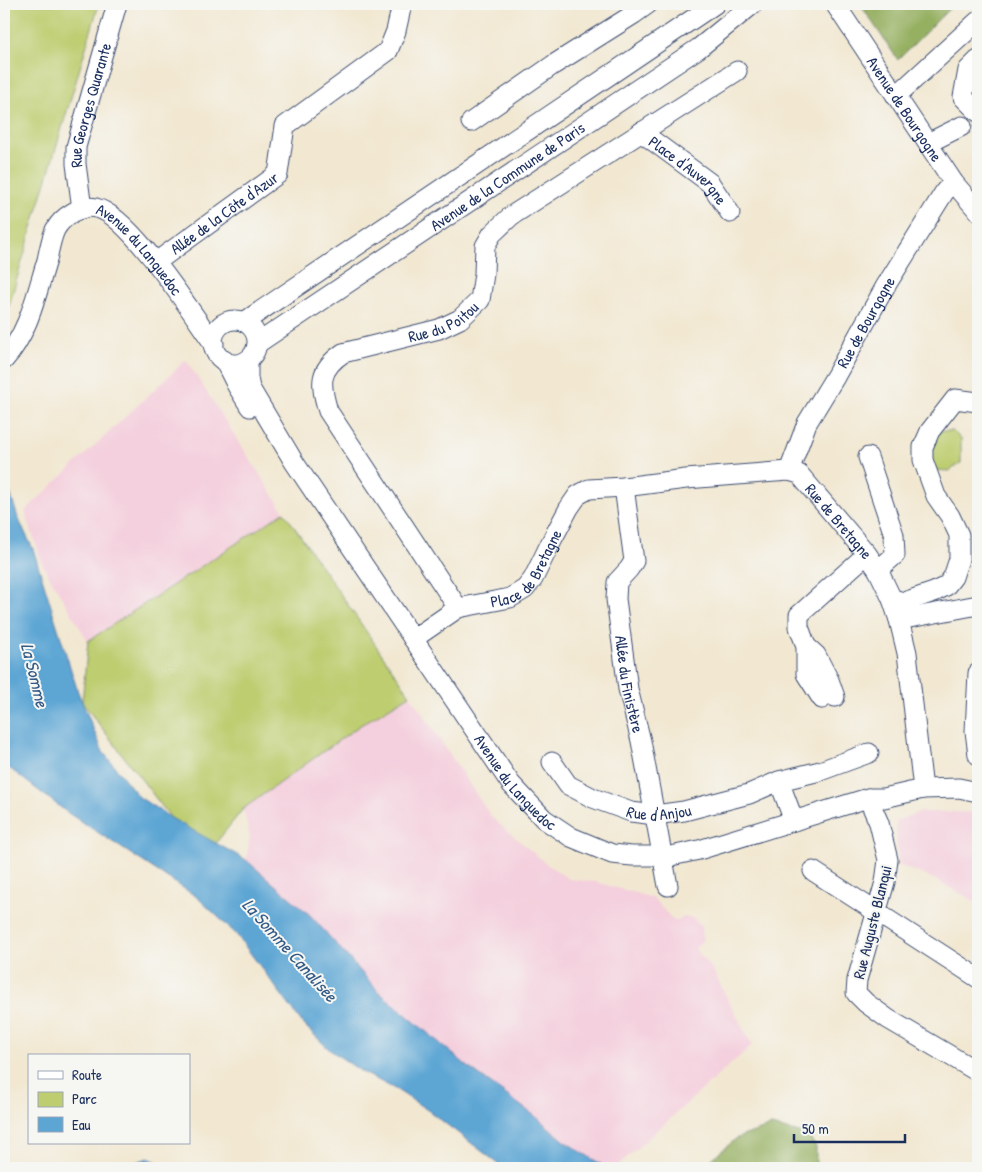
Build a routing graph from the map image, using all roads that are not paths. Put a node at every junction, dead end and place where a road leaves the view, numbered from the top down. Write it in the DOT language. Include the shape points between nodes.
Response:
graph roads {
  1 [pos="117,4"];
  2 [pos="402,4"];
  3 [pos="648,4"];
  4 [pos="716,4"];
  5 [pos="753,4"];
  6 [pos="835,4"];
  7 [pos="978,21"];
  8 [pos="978,60"];
  9 [pos="737,71"];
  10 [pos="896,96"];
  11 [pos="978,112"];
  12 [pos="471,122"];
  13 [pos="962,126"];
  14 [pos="641,132"];
  15 [pos="928,143"];
  16 [pos="954,183"];
  17 [pos="82,209"];
  18 [pos="978,211"];
  19 [pos="730,213"];
  20 [pos="156,262"];
  21 [pos="187,308"];
  22 [pos="238,321"];
  23 [pos="258,343"];
  24 [pos="214,344"];
  25 [pos="4,360"];
  26 [pos="224,360"];
  27 [pos="248,360"];
  28 [pos="978,402"];
  29 [pos="868,457"];
  30 [pos="294,462"];
  31 [pos="789,471"];
  32 [pos="624,487"];
  33 [pos="867,554"];
  34 [pos="878,570"];
  35 [pos="892,599"];
  36 [pos="978,605"];
  37 [pos="458,608"];
  38 [pos="899,620"];
  39 [pos="413,639"];
  40 [pos="978,673"];
  41 [pos="828,698"];
  42 [pos="870,753"];
  43 [pos="978,755"];
  44 [pos="552,762"];
  45 [pos="779,781"];
  46 [pos="966,781"];
  47 [pos="922,783"];
  48 [pos="978,792"];
  49 [pos="868,798"];
  50 [pos="655,814"];
  51 [pos="794,821"];
  52 [pos="662,855"];
  53 [pos="813,871"];
  54 [pos="668,886"];
  55 [pos="876,910"];
  56 [pos="978,978"];
  57 [pos="978,1072"];
  1 -- 17 [label="street, Rue Georges Quarante" via="76,147"];
  2 -- 20 [label="street, Allée de la Côte d'Azur" via="388,51 285,126 278,174"];
  3 -- 12 [label="street"];
  4 -- 22 [label="street, Avenue de la Commune de Paris"];
  5 -- 23 [label="street, Avenue de la Commune de Paris" via="699,48"];
  6 -- 10 [label="street, Avenue de Bourgogne"];
  7 -- 10 [label="street"];
  8 -- 11 [label="street" via="968,70 963,96"];
  9 -- 14 [label="street, Rue du Poitou"];
  10 -- 15 [label="street, Avenue de Bourgogne"];
  13 -- 15 [label="street"];
  14 -- 19 [label="street, Place d'Auvergne" via="710,183"];
  14 -- 37 [label="street, Rue du Poitou" via="511,216 492,234 485,246 480,300 460,319 439,329 343,353 324,371 322,382 328,411"];
  15 -- 16 [label="street, Avenue de Bourgogne"];
  16 -- 18 [label="street, Avenue de Bourgogne"];
  16 -- 31 [label="street, Rue de Bourgogne" via="944,191 885,287 836,378 807,423"];
  17 -- 20 [label="street, Avenue du Languedoc" via="96,208 110,214"];
  17 -- 25 [label="street" via="72,212 55,230 29,320"];
  20 -- 21 [label="street, Avenue du Languedoc"];
  21 -- 22 [label="street, Avenue du Languedoc"];
  21 -- 24 [label="street, Avenue du Languedoc"];
  22 -- 23 [label="street" via="253,329"];
  22 -- 24 [label="street" via="220,326"];
  23 -- 27 [label="street"];
  24 -- 26 [label="street" via="217,354"];
  26 -- 27 [label="street" via="237,364"];
  26 -- 30 [label="street, Avenue du Languedoc" via="279,450"];
  27 -- 30 [label="street, Avenue du Languedoc" via="250,388"];
  28 -- 35 [label="street" via="955,399 930,431 922,448 936,496 959,535 959,559 953,577 946,586 934,592 904,602"];
  29 -- 34 [label="street" via="894,535 895,555"];
  30 -- 39 [label="street, Avenue du Languedoc"];
  31 -- 32 [label="street, Rue de Bretagne"];
  31 -- 33 [label="street, Rue de Bretagne" via="799,474"];
  32 -- 37 [label="street, Place de Bretagne" via="589,490 578,495 525,589 510,598"];
  32 -- 50 [label="street, Allée du Finistère" via="634,561 617,582 616,599 628,689"];
  33 -- 34 [label="street, Rue de Bretagne"];
  33 -- 41 [label="street" via="799,615 799,627 806,646 806,674"];
  34 -- 35 [label="street, Rue de Bretagne"];
  35 -- 38 [label="street, Rue de Bretagne"];
  36 -- 38 [label="street"];
  37 -- 39 [label="street, Place de Bretagne"];
  38 -- 47 [label="street" via="907,653"];
  39 -- 52 [label="street, Avenue du Languedoc" via="511,784 544,819 571,837 612,854"];
  40 -- 43 [label="street" via="974,731"];
  42 -- 45 [label="street, Rue d'Anjou"];
  44 -- 50 [label="street, Rue d'Anjou" via="568,785 576,790 631,812"];
  45 -- 50 [label="street, Rue d'Anjou" via="749,794 684,812"];
  45 -- 51 [label="street"];
  46 -- 47 [label="street, Avenue du Languedoc"];
  46 -- 48 [label="street, Avenue du Languedoc"];
  47 -- 49 [label="street, Avenue du Languedoc" via="884,798"];
  49 -- 51 [label="street, Avenue du Languedoc"];
  49 -- 55 [label="street, Rue Auguste Blanqui" via="879,822 888,860"];
  50 -- 52 [label="street, Allée du Finistère"];
  51 -- 52 [label="street, Avenue du Languedoc" via="684,854"];
  52 -- 54 [label="street, Allée du Finistère"];
  53 -- 55 [label="street"];
  55 -- 56 [label="street"];
  55 -- 57 [label="street, Rue Auguste Blanqui" via="856,993 888,1019"];
}
